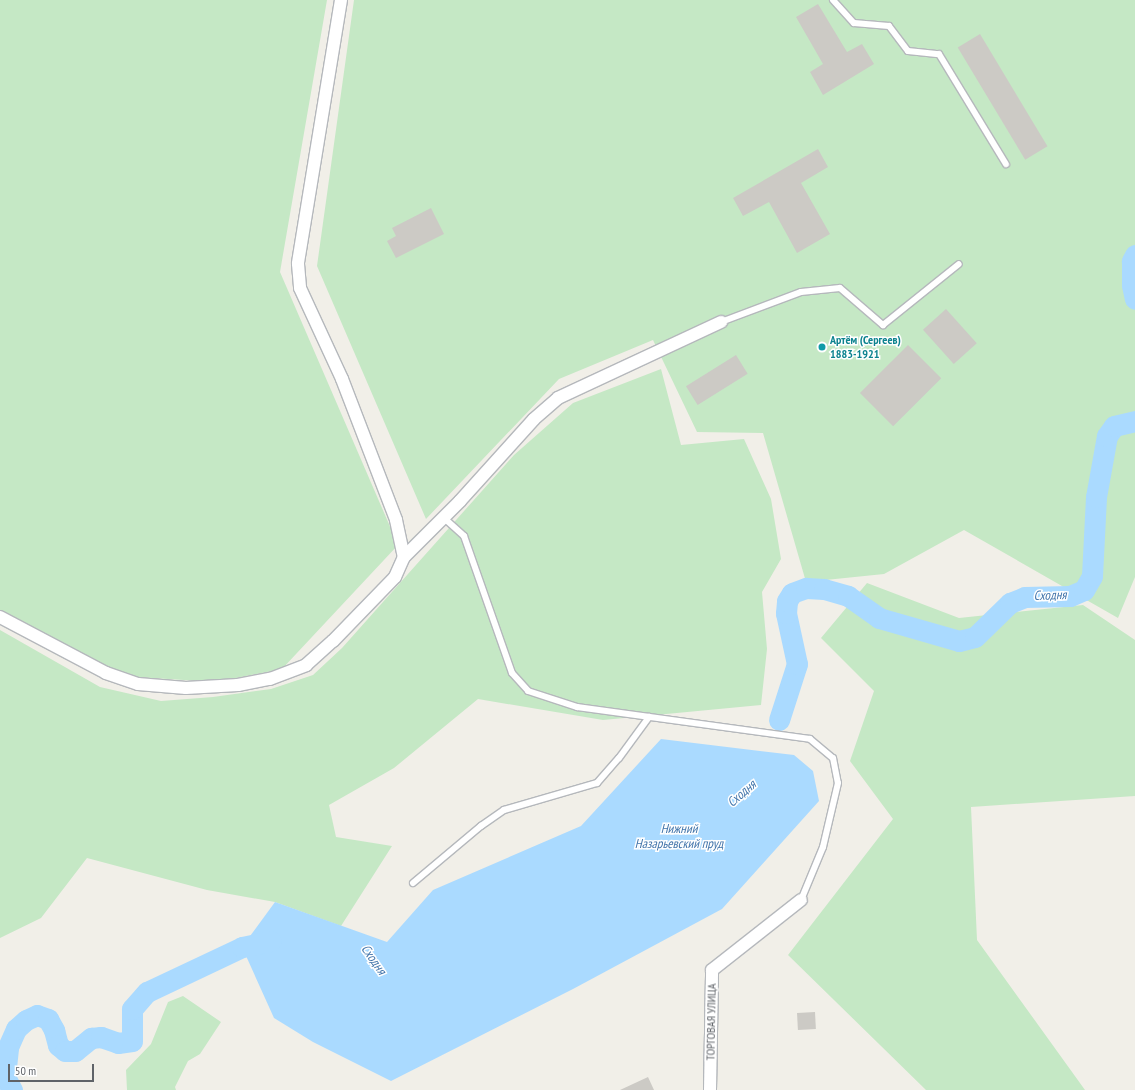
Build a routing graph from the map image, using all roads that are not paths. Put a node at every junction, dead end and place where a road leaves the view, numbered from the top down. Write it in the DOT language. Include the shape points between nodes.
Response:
graph roads {
  1 [pos="342,0"];
  2 [pos="834,0"];
  3 [pos="1006,164"];
  4 [pos="959,264"];
  5 [pos="721,322"];
  6 [pos="444,518"];
  7 [pos="404,557"];
  8 [pos="0,617"];
  9 [pos="649,717"];
  10 [pos="413,883"];
  11 [pos="801,900"];
  12 [pos="710,1090"];
  1 -- 7 [label="street" via="298,264 300,288 342,379 396,520"];
  2 -- 3 [label="lane" via="854,23 889,26 908,51 939,54"];
  4 -- 5 [label="lane" via="882,325 840,288 801,292"];
  5 -- 6 [label="street" via="558,398 534,419"];
  6 -- 7 [label="street"];
  6 -- 9 [label="lane" via="464,536 512,673 528,691 577,707"];
  7 -- 8 [label="street" via="395,577 334,641 306,665 270,679 238,685 186,688 138,684 106,673"];
  9 -- 10 [label="lane" via="597,783 504,810"];
  9 -- 11 [label="lane" via="810,739 833,758 838,783 823,847"];
  11 -- 12 [label="street, ТОРГОВАЯ УЛИЦА" via="712,970"];
}
